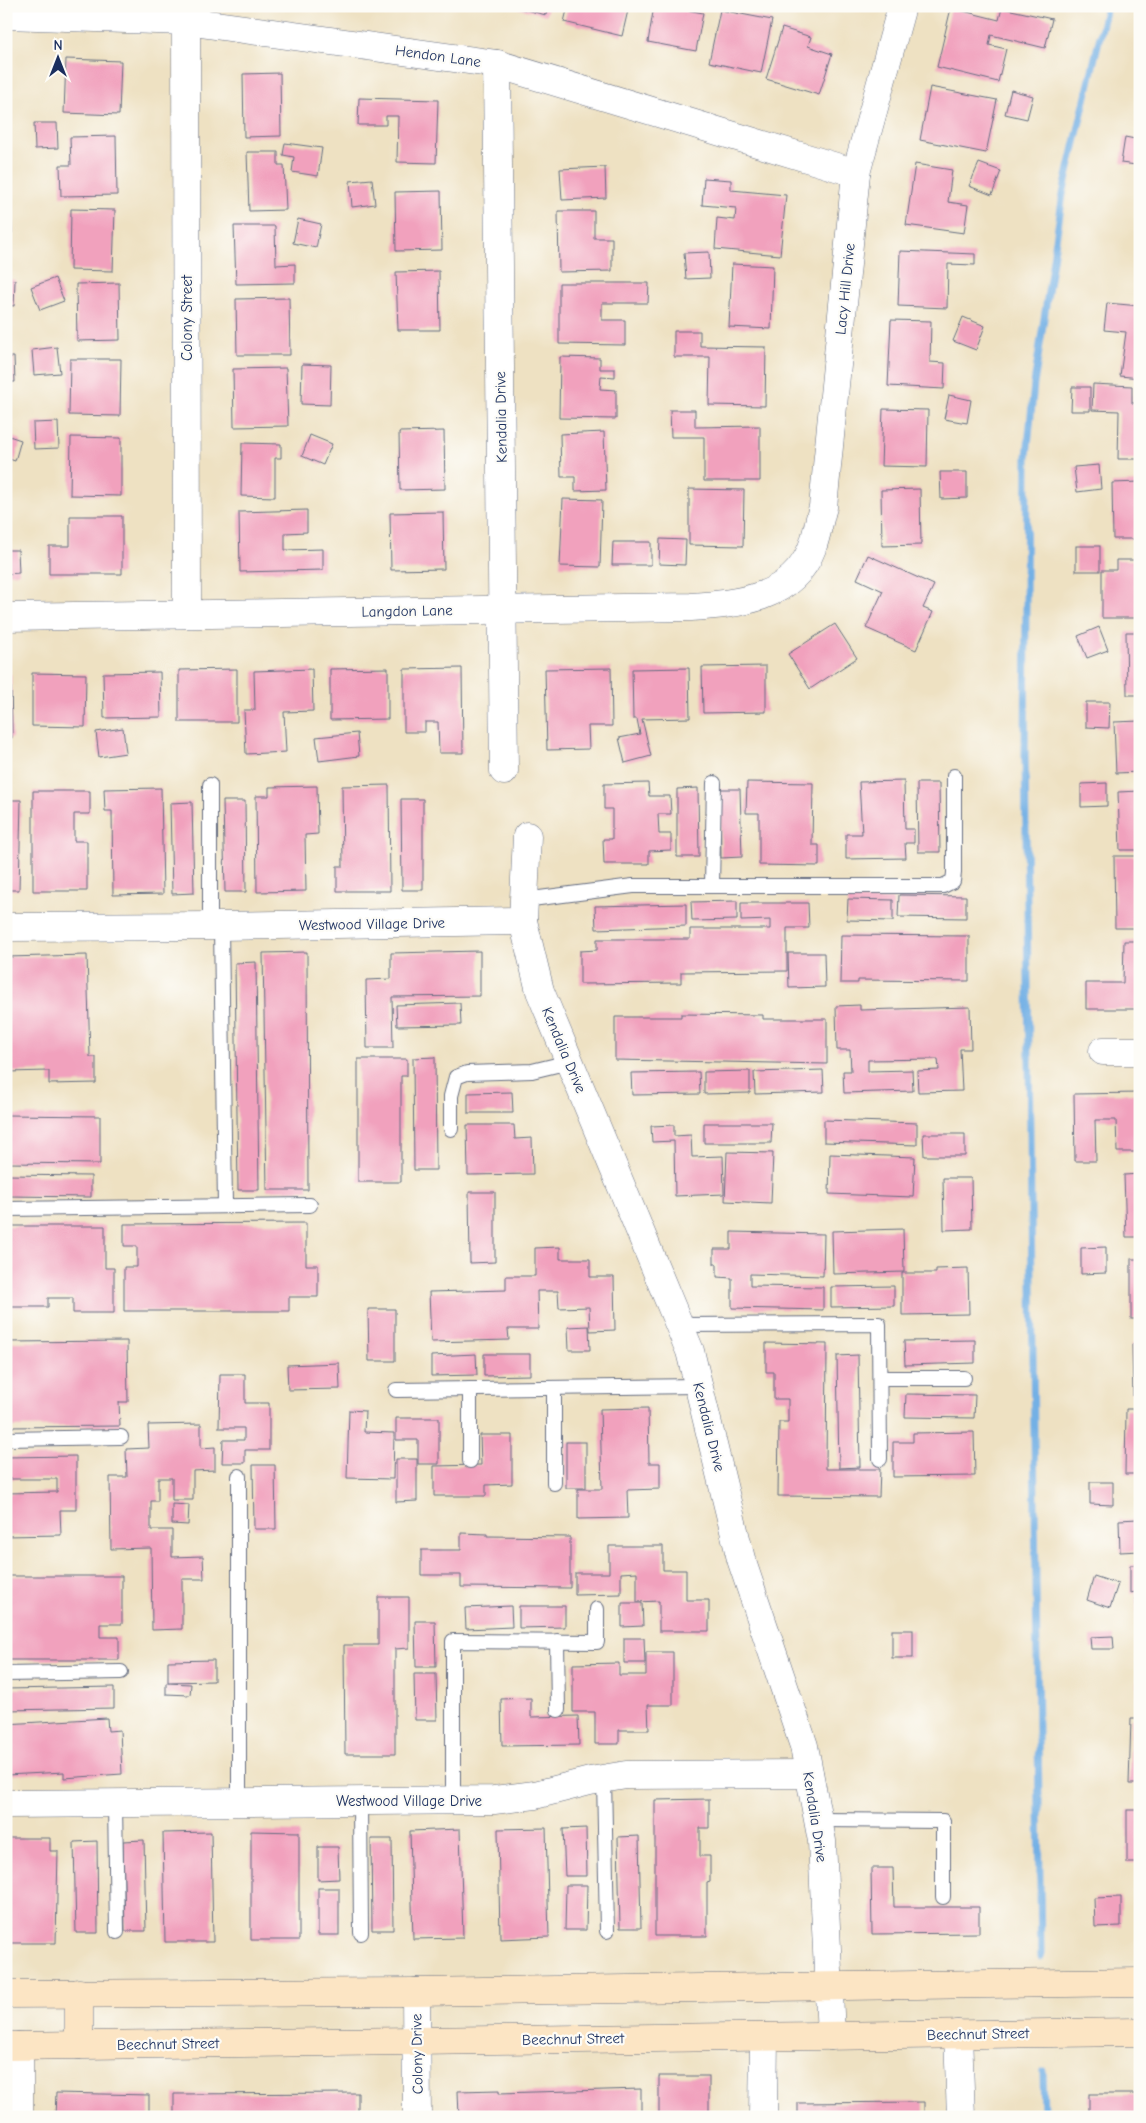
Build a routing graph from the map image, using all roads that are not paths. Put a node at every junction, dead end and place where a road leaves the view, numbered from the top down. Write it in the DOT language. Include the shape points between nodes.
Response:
graph roads {
  1 [pos="902,6"];
  2 [pos="6,15"];
  3 [pos="186,21"];
  4 [pos="497,64"];
  5 [pos="856,173"];
  6 [pos="798,571"];
  7 [pos="502,609"];
  8 [pos="187,614"];
  9 [pos="6,617"];
  10 [pos="504,770"];
  11 [pos="954,776"];
  12 [pos="714,784"];
  13 [pos="210,785"];
  14 [pos="527,836"];
  15 [pos="712,886"];
  16 [pos="523,911"];
  17 [pos="215,926"];
  18 [pos="6,927"];
  19 [pos="1103,1051"];
  20 [pos="1140,1051"];
  21 [pos="569,1062"];
  22 [pos="451,1129"];
  23 [pos="310,1205"];
  24 [pos="225,1206"];
  25 [pos="6,1209"];
  26 [pos="679,1325"];
  27 [pos="880,1378"];
  28 [pos="964,1378"];
  29 [pos="699,1386"];
  30 [pos="554,1388"];
  31 [pos="470,1389"];
  32 [pos="396,1390"];
  33 [pos="121,1437"];
  34 [pos="6,1439"];
  35 [pos="880,1459"];
  36 [pos="470,1461"];
  37 [pos="239,1476"];
  38 [pos="554,1483"];
  39 [pos="597,1609"];
  40 [pos="557,1641"];
  41 [pos="122,1672"];
  42 [pos="6,1674"];
  43 [pos="558,1710"];
  44 [pos="809,1774"];
  45 [pos="604,1778"];
  46 [pos="453,1800"];
  47 [pos="360,1801"];
  48 [pos="239,1802"];
  49 [pos="115,1803"];
  50 [pos="6,1804"];
  51 [pos="818,1820"];
  52 [pos="943,1897"];
  53 [pos="117,1932"];
  54 [pos="607,1932"];
  55 [pos="361,1934"];
  56 [pos="1140,1982"];
  57 [pos="830,1987"];
  58 [pos="416,1992"];
  59 [pos="80,1993"];
  60 [pos="6,1994"];
  61 [pos="1140,2032"];
  62 [pos="958,2034"];
  63 [pos="831,2036"];
  64 [pos="764,2037"];
  65 [pos="416,2041"];
  66 [pos="80,2045"];
  67 [pos="13,2046"];
  68 [pos="19,2117"];
  69 [pos="417,2117"];
  70 [pos="764,2117"];
  71 [pos="960,2117"];
  1 -- 5 [label="street, Lacy Hill Drive"];
  2 -- 3 [label="street, Hendon Lane"];
  3 -- 4 [label="street, Hendon Lane"];
  3 -- 8 [label="street, Colony Street"];
  4 -- 5 [label="street, Hendon Lane"];
  4 -- 7 [label="street, Kendalia Drive"];
  5 -- 6 [label="street, Lacy Hill Drive" via="823,507 812,550"];
  6 -- 7 [label="street, Langdon Lane" via="781,586 760,597 729,604"];
  7 -- 8 [label="street, Langdon Lane"];
  7 -- 10 [label="street, Kendalia Drive"];
  8 -- 9 [label="street, Langdon Lane"];
  11 -- 15 [label="lane" via="954,873 953,881 948,884"];
  12 -- 15 [label="lane"];
  13 -- 17 [label="lane"];
  14 -- 16 [label="street, Kendalia Drive"];
  15 -- 16 [label="lane" via="633,886"];
  16 -- 17 [label="street, Westwood Village Drive"];
  16 -- 21 [label="street, Kendalia Drive" via="540,991"];
  17 -- 18 [label="street, Westwood Village Drive"];
  17 -- 24 [label="lane"];
  19 -- 20 [label="street"];
  21 -- 22 [label="lane" via="532,1072 466,1073 456,1077 451,1096"];
  21 -- 26 [label="street, Kendalia Drive"];
  23 -- 24 [label="lane"];
  24 -- 25 [label="lane"];
  26 -- 27 [label="lane" via="879,1324"];
  26 -- 29 [label="street, Kendalia Drive"];
  27 -- 28 [label="lane"];
  27 -- 35 [label="lane"];
  29 -- 30 [label="lane"];
  29 -- 44 [label="street, Kendalia Drive" via="741,1559 804,1746"];
  30 -- 31 [label="lane"];
  30 -- 38 [label="lane"];
  31 -- 32 [label="lane"];
  31 -- 36 [label="lane"];
  33 -- 34 [label="lane"];
  37 -- 48 [label="lane"];
  39 -- 40 [label="lane" via="597,1642"];
  40 -- 43 [label="lane"];
  40 -- 46 [label="lane" via="453,1641"];
  41 -- 42 [label="lane"];
  44 -- 45 [label="street, Westwood Village Drive" via="626,1775"];
  44 -- 51 [label="street, Kendalia Drive"];
  45 -- 46 [label="street, Westwood Village Drive" via="535,1795"];
  45 -- 54 [label="lane"];
  46 -- 47 [label="street, Westwood Village Drive"];
  47 -- 48 [label="street, Westwood Village Drive"];
  47 -- 55 [label="lane"];
  48 -- 49 [label="street, Westwood Village Drive"];
  49 -- 50 [label="street, Westwood Village Drive"];
  49 -- 53 [label="lane"];
  51 -- 52 [label="lane" via="943,1821"];
  51 -- 57 [label="street, Kendalia Drive"];
  56 -- 57 [label="main road"];
  57 -- 58 [label="main road"];
  57 -- 63 [label="street, Kendalia Drive"];
  58 -- 59 [label="main road"];
  58 -- 65 [label="street, Colony Drive"];
  59 -- 60 [label="main road"];
  59 -- 66 [label="main road"];
  61 -- 62 [label="main road, Beechnut Street"];
  62 -- 63 [label="main road, Beechnut Street"];
  62 -- 71 [label="street"];
  63 -- 64 [label="main road, Beechnut Street"];
  64 -- 65 [label="main road, Beechnut Street"];
  64 -- 70 [label="street"];
  65 -- 66 [label="main road, Beechnut Street"];
  65 -- 69 [label="street, Colony Drive"];
  66 -- 67 [label="main road, Beechnut Street"];
  67 -- 68 [label="street"];
}
